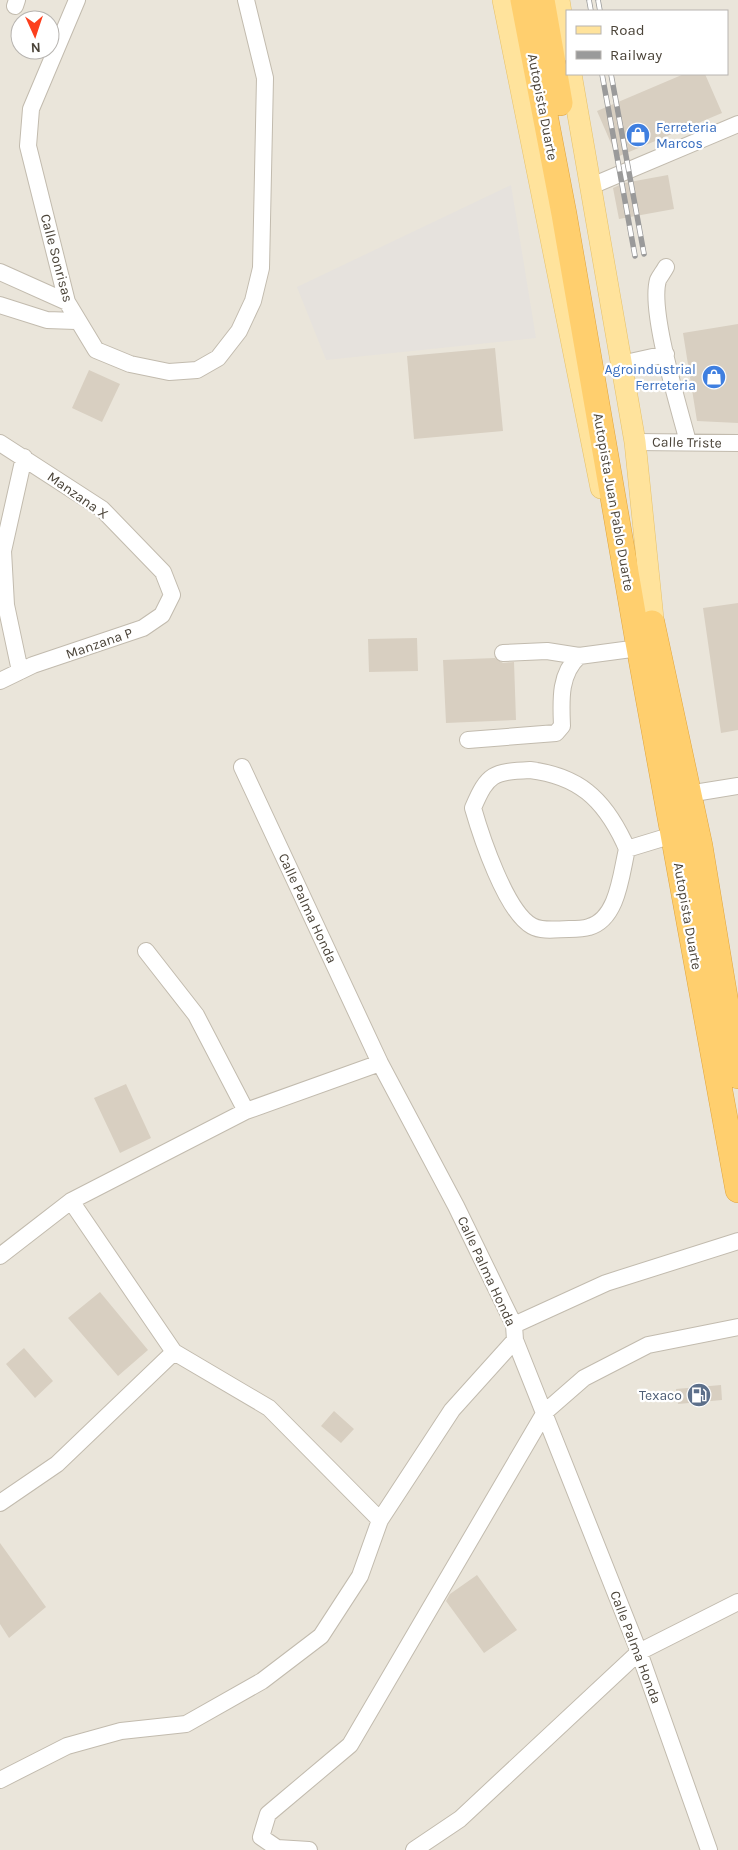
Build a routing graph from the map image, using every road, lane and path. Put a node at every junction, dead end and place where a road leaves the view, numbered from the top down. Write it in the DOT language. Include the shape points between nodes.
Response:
graph roads {
  1 [pos="77,0"];
  2 [pos="246,0"];
  3 [pos="503,0"];
  4 [pos="523,0"];
  5 [pos="542,0"];
  6 [pos="558,0"];
  7 [pos="566,44"];
  8 [pos="570,75"];
  9 [pos="738,124"];
  10 [pos="589,187"];
  11 [pos="572,214"];
  12 [pos="666,267"];
  13 [pos="0,272"];
  14 [pos="67,302"];
  15 [pos="0,305"];
  16 [pos="76,321"];
  17 [pos="666,354"];
  18 [pos="621,364"];
  19 [pos="635,442"];
  20 [pos="688,442"];
  21 [pos="0,443"];
  22 [pos="738,443"];
  23 [pos="24,457"];
  24 [pos="168,580"];
  25 [pos="644,642"];
  26 [pos="503,653"];
  27 [pos="579,656"];
  28 [pos="20,671"];
  29 [pos="0,681"];
  30 [pos="468,740"];
  31 [pos="242,767"];
  32 [pos="738,786"];
  33 [pos="688,794"];
  34 [pos="673,835"];
  35 [pos="626,849"];
  36 [pos="146,951"];
  37 [pos="380,1063"];
  38 [pos="738,1076"];
  39 [pos="246,1112"];
  40 [pos="738,1190"];
  41 [pos="71,1201"];
  42 [pos="738,1240"];
  43 [pos="0,1256"];
  44 [pos="738,1327"];
  45 [pos="514,1332"];
  46 [pos="174,1352"];
  47 [pos="545,1412"];
  48 [pos="0,1503"];
  49 [pos="380,1520"];
  50 [pos="738,1602"];
  51 [pos="639,1652"];
  52 [pos="0,1780"];
  53 [pos="309,1850"];
  54 [pos="414,1850"];
  55 [pos="709,1850"];
  1 -- 14 [label="street, Calle Sonrisas" via="31,108 28,146"];
  2 -- 16 [label="street, Calle Sonrisas" via="265,78 261,258 253,301 239,331 218,358 197,370 169,372 130,364 96,350"];
  3 -- 25 [label="main road" via="591,447"];
  4 -- 11 [label="highway, Autopista Duarte"];
  5 -- 11 [label="highway, Autopista Duarte"];
  6 -- 7 [label="main road"];
  8 -- 10 [label="main road"];
  9 -- 10 [label="street"];
  10 -- 18 [label="main road"];
  11 -- 25 [label="highway, Autopista Juan Pablo Duarte"];
  12 -- 17 [label="street" via="658,279 657,297"];
  13 -- 14 [label="street"];
  14 -- 16 [label="street, Calle Sonrisas"];
  15 -- 16 [label="street" via="47,320"];
  17 -- 18 [label="street"];
  17 -- 20 [label="street"];
  18 -- 19 [label="main road"];
  19 -- 20 [label="street, Calle Triste"];
  19 -- 25 [label="main road"];
  20 -- 22 [label="street, Calle Triste"];
  21 -- 23 [label="street, Manzana X"];
  23 -- 24 [label="street, Manzana X" via="102,509"];
  23 -- 28 [label="street" via="3,551 6,605"];
  24 -- 28 [label="street, Manzana P" via="172,595 162,615 143,628"];
  25 -- 27 [label="street"];
  25 -- 33 [label="highway, Autopista Duarte"];
  25 -- 34 [label="highway, Autopista Duarte"];
  26 -- 27 [label="street" via="546,651"];
  27 -- 30 [label="street" via="571,663 563,684 562,726 556,733"];
  28 -- 29 [label="street, Manzana P"];
  31 -- 37 [label="street, Calle Palma Honda"];
  32 -- 33 [label="street"];
  33 -- 38 [label="highway, Autopista Duarte" via="700,846"];
  34 -- 35 [label="street"];
  34 -- 40 [label="highway, Autopista Duarte"];
  35 -- 35 [label="street" via="607,916 589,927 544,930 531,926 519,914 496,873 473,808 481,789 501,772 550,772 565,777 596,798"];
  36 -- 39 [label="street" via="196,1015"];
  37 -- 39 [label="street"];
  37 -- 45 [label="street, Calle Palma Honda" via="456,1206"];
  39 -- 41 [label="street"];
  41 -- 43 [label="street"];
  41 -- 46 [label="street"];
  42 -- 45 [label="street" via="606,1283"];
  44 -- 47 [label="street" via="648,1345 584,1378"];
  45 -- 47 [label="street, Calle Palma Honda"];
  45 -- 49 [label="street" via="452,1410"];
  46 -- 48 [label="street" via="57,1464"];
  46 -- 49 [label="street" via="269,1408"];
  47 -- 51 [label="street, Calle Palma Honda"];
  47 -- 53 [label="street" via="350,1745 268,1814 261,1837 277,1848"];
  49 -- 52 [label="street" via="360,1576 321,1636 262,1681 186,1724 121,1731 67,1746"];
  50 -- 51 [label="street"];
  51 -- 54 [label="street" via="460,1819"];
  51 -- 55 [label="street, Calle Palma Honda"];
}
